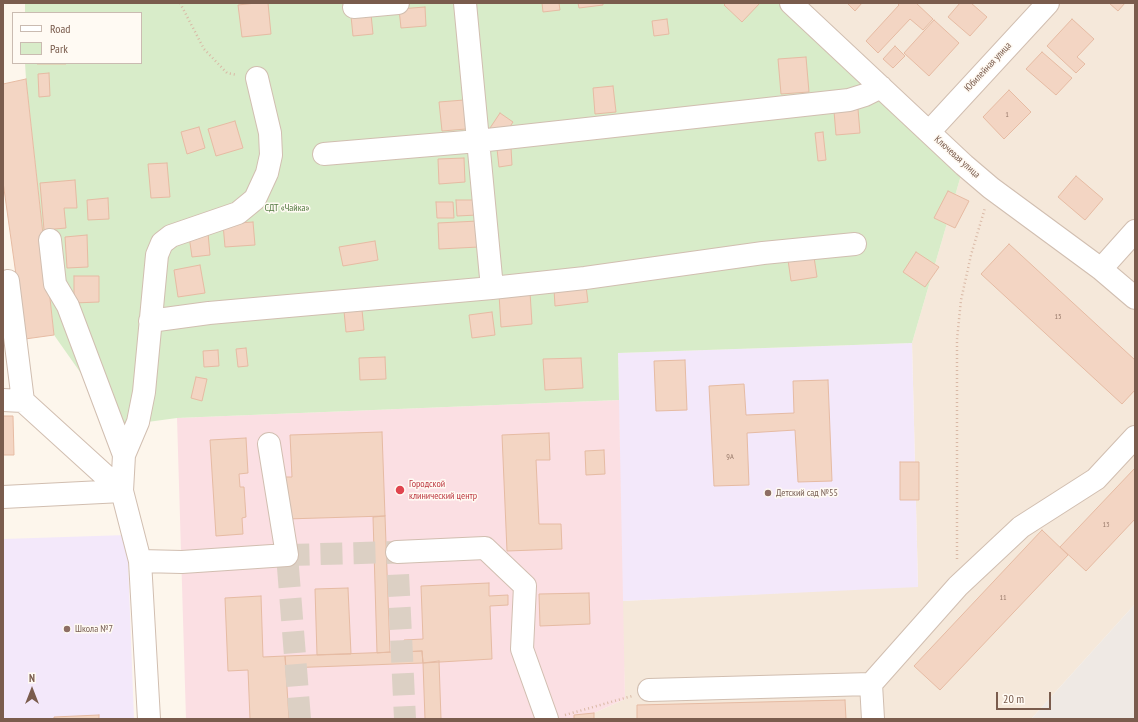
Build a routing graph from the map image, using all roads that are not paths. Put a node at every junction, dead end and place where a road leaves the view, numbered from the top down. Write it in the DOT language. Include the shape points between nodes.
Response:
graph roads {
  1 [pos="398,3"];
  2 [pos="465,3"];
  3 [pos="791,3"];
  4 [pos="1048,3"];
  5 [pos="354,7"];
  6 [pos="257,78"];
  7 [pos="881,87"];
  8 [pos="929,132"];
  9 [pos="478,141"];
  10 [pos="324,154"];
  11 [pos="1135,231"];
  12 [pos="50,240"];
  13 [pos="854,244"];
  14 [pos="1101,269"];
  15 [pos="8,281"];
  16 [pos="492,288"];
  17 [pos="1135,298"];
  18 [pos="150,321"];
  19 [pos="13,401"];
  20 [pos="1135,436"];
  21 [pos="269,444"];
  22 [pos="124,455"];
  23 [pos="122,491"];
  24 [pos="3,497"];
  25 [pos="397,552"];
  26 [pos="140,561"];
  27 [pos="871,684"];
  28 [pos="649,690"];
  29 [pos="552,718"];
  30 [pos="149,719"];
  31 [pos="873,719"];
  1 -- 5 [label="street"];
  2 -- 9 [label="street"];
  3 -- 7 [label="street, Ключевая улица"];
  4 -- 8 [label="street, Юбилейная улица"];
  6 -- 18 [label="street" via="270,133 271,155 267,173 255,199 238,213 171,236 162,243 157,255"];
  7 -- 8 [label="street, Ключевая улица"];
  7 -- 9 [label="street" via="849,100"];
  8 -- 14 [label="street, Ключевая улица" via="991,188"];
  9 -- 10 [label="street"];
  9 -- 16 [label="street"];
  11 -- 14 [label="street"];
  12 -- 22 [label="street" via="55,284 68,306"];
  13 -- 16 [label="street" via="763,252 585,278"];
  14 -- 17 [label="street, Ключевая улица"];
  15 -- 19 [label="street"];
  16 -- 18 [label="street" via="209,312"];
  18 -- 22 [label="street" via="144,392 138,422"];
  19 -- 23 [label="street"];
  20 -- 27 [label="street" via="1096,479 1021,527 958,586"];
  21 -- 26 [label="street" via="287,555 182,562"];
  22 -- 23 [label="street"];
  23 -- 24 [label="street"];
  23 -- 26 [label="street"];
  25 -- 29 [label="street" via="485,548 525,586 522,649"];
  26 -- 30 [label="street"];
  27 -- 28 [label="street"];
  27 -- 31 [label="street"];
}
